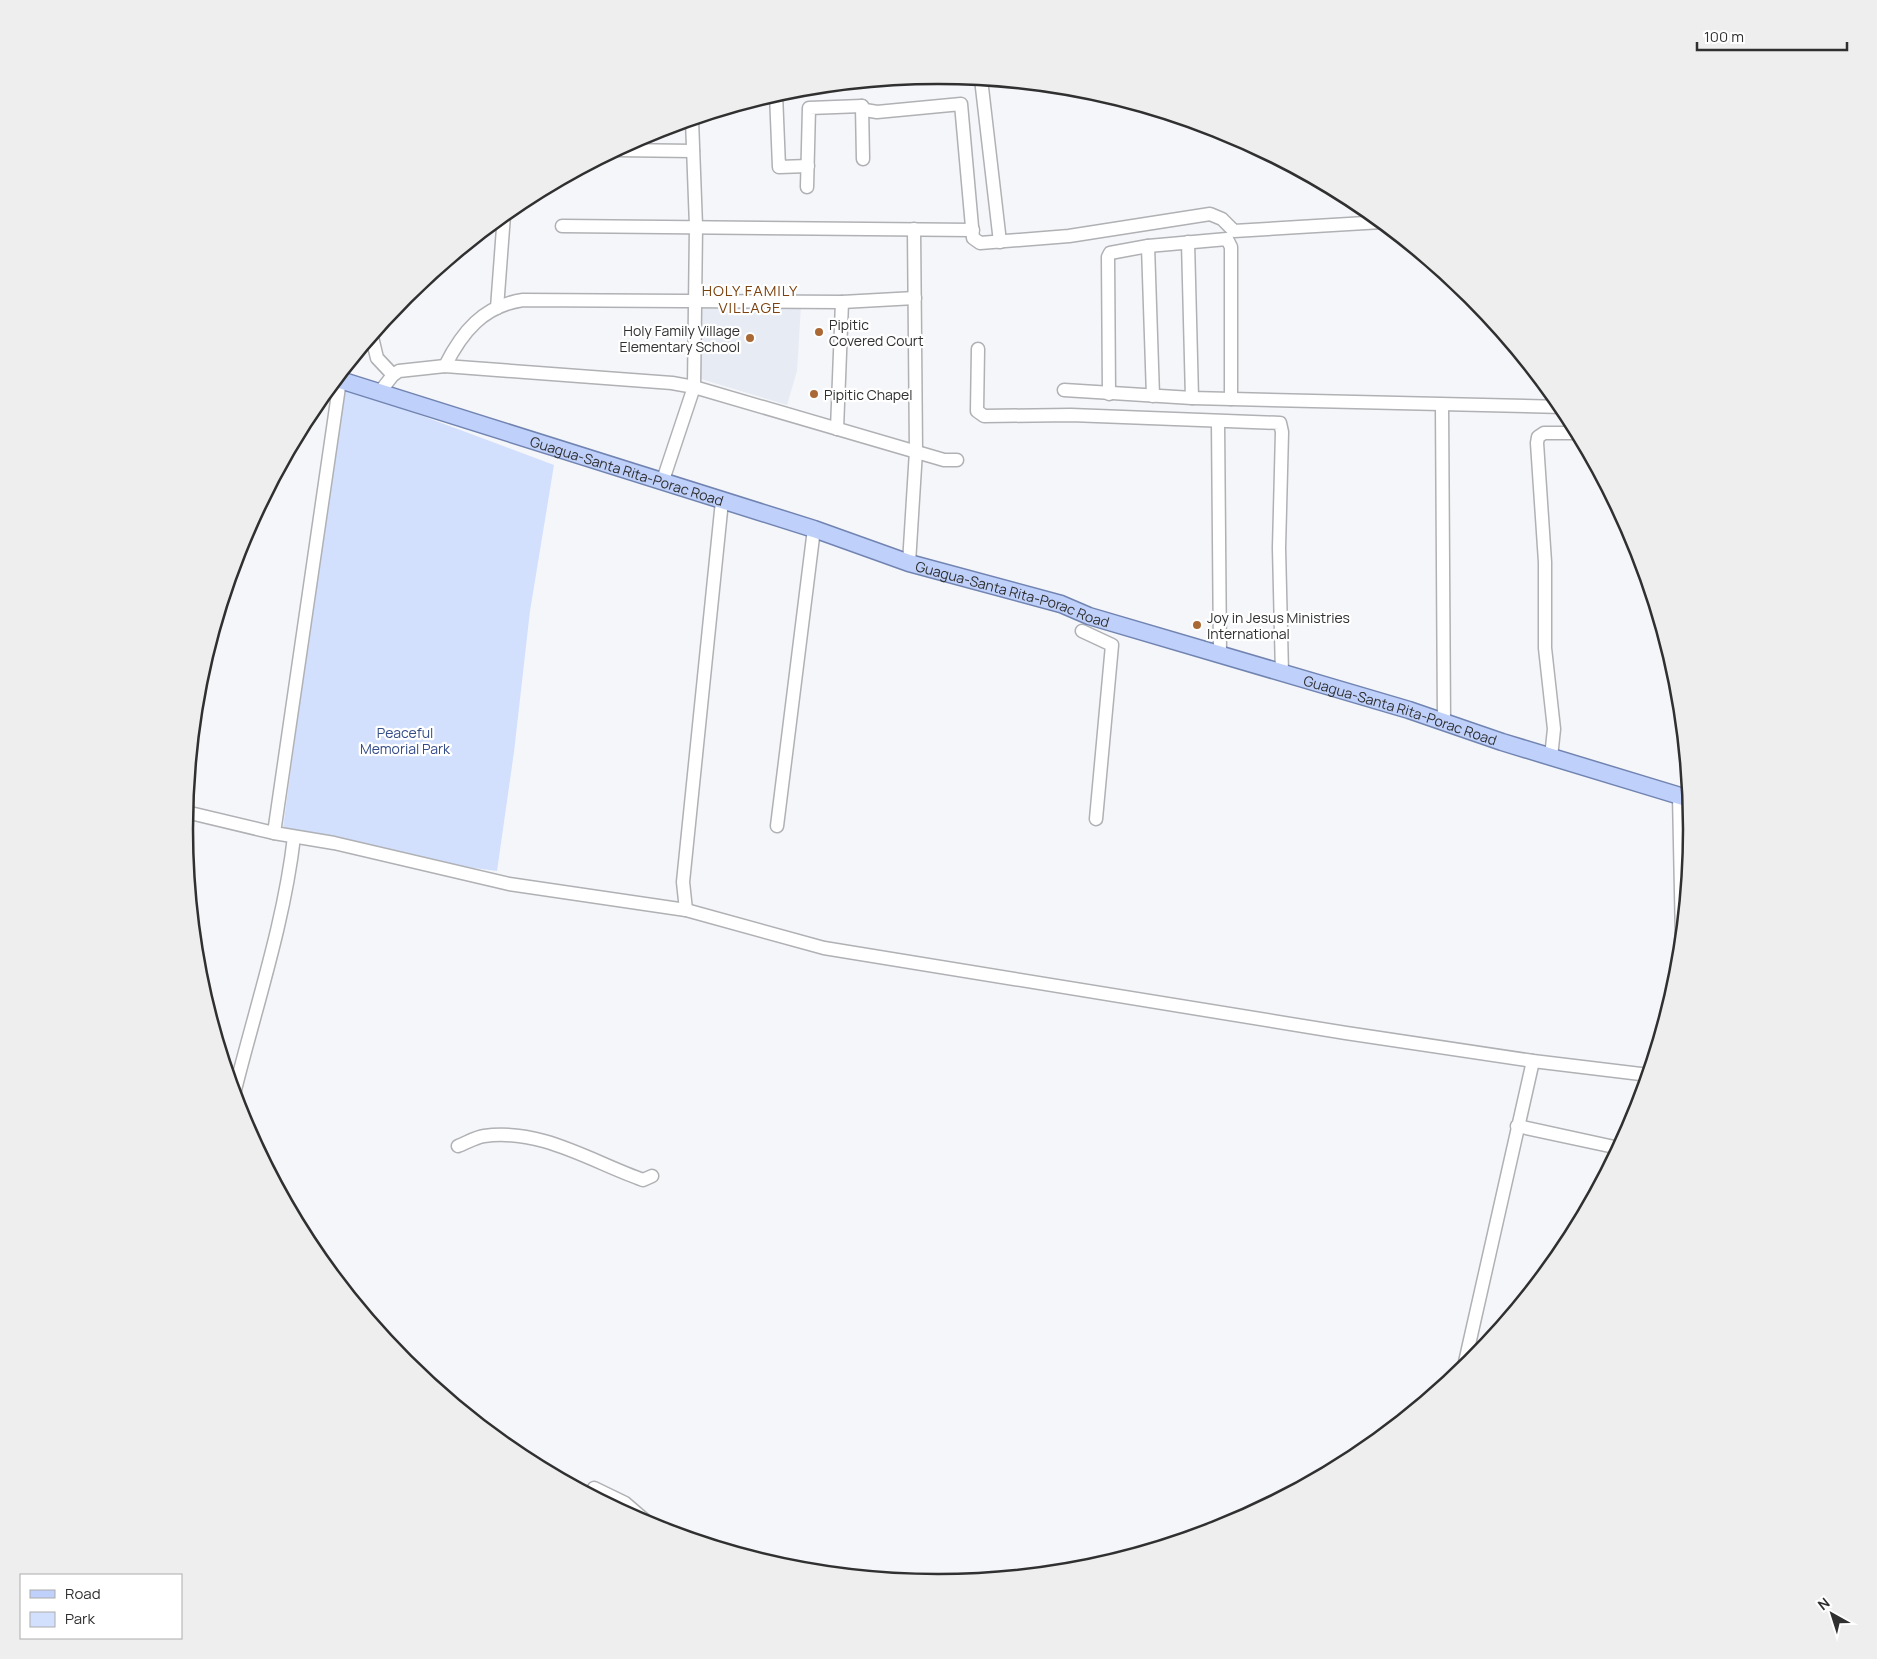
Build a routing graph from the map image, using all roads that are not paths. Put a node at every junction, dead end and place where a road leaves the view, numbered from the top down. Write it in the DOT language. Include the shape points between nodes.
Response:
graph roads {
  1 [pos="982,85"];
  2 [pos="776,102"];
  3 [pos="862,106"];
  4 [pos="692,126"];
  5 [pos="633,150"];
  6 [pos="693,151"];
  7 [pos="863,159"];
  8 [pos="808,166"];
  9 [pos="807,187"];
  10 [pos="1371,223"];
  11 [pos="503,224"];
  12 [pos="562,226"];
  13 [pos="696,226"];
  14 [pos="914,229"];
  15 [pos="973,230"];
  16 [pos="1000,242"];
  17 [pos="1188,242"];
  18 [pos="1148,246"];
  19 [pos="915,298"];
  20 [pos="695,301"];
  21 [pos="842,302"];
  22 [pos="497,308"];
  23 [pos="374,343"];
  24 [pos="978,349"];
  25 [pos="445,366"];
  26 [pos="393,375"];
  27 [pos="343,382"];
  28 [pos="694,387"];
  29 [pos="337,390"];
  30 [pos="1064,390"];
  31 [pos="379,393"];
  32 [pos="1109,394"];
  33 [pos="1153,396"];
  34 [pos="1192,398"];
  35 [pos="1231,399"];
  36 [pos="1442,405"];
  37 [pos="1553,407"];
  38 [pos="1218,422"];
  39 [pos="837,429"];
  40 [pos="1570,433"];
  41 [pos="916,451"];
  42 [pos="957,460"];
  43 [pos="663,480"];
  44 [pos="722,501"];
  45 [pos="814,529"];
  46 [pos="909,563"];
  47 [pos="1082,631"];
  48 [pos="1220,655"];
  49 [pos="1282,674"];
  50 [pos="1444,723"];
  51 [pos="1551,757"];
  52 [pos="1683,796"];
  53 [pos="193,814"];
  54 [pos="1096,819"];
  55 [pos="777,826"];
  56 [pos="274,833"];
  57 [pos="294,837"];
  58 [pos="686,910"];
  59 [pos="1533,1061"];
  60 [pos="1643,1074"];
  61 [pos="237,1082"];
  62 [pos="1518,1126"];
  63 [pos="458,1146"];
  64 [pos="1613,1147"];
  65 [pos="652,1176"];
  66 [pos="1466,1357"];
  67 [pos="594,1488"];
  68 [pos="631,1508"];
  1 -- 16 [label="street"];
  2 -- 8 [label="street" via="779,167"];
  3 -- 7 [label="street"];
  3 -- 8 [label="street" via="809,108"];
  3 -- 15 [label="street" via="877,112 961,104"];
  4 -- 6 [label="street"];
  5 -- 6 [label="street"];
  6 -- 13 [label="street"];
  8 -- 9 [label="street"];
  10 -- 16 [label="street" via="1234,231 1222,219 1210,214 1069,236"];
  11 -- 22 [label="street"];
  12 -- 13 [label="street"];
  13 -- 14 [label="street"];
  13 -- 20 [label="street"];
  14 -- 15 [label="street"];
  14 -- 19 [label="street"];
  15 -- 16 [label="street" via="975,241"];
  17 -- 18 [label="street"];
  17 -- 34 [label="street"];
  17 -- 35 [label="street" via="1223,239 1230,242"];
  18 -- 32 [label="street" via="1113,252 1108,257"];
  18 -- 33 [label="street"];
  19 -- 21 [label="street"];
  19 -- 41 [label="street"];
  20 -- 21 [label="street"];
  20 -- 22 [label="street" via="537,299"];
  20 -- 28 [label="street"];
  21 -- 39 [label="street"];
  22 -- 25 [label="street" via="467,329"];
  23 -- 26 [label="street" via="377,358"];
  24 -- 38 [label="street" via="977,411 980,415 1071,415"];
  25 -- 26 [label="street" via="405,369"];
  25 -- 28 [label="street"];
  26 -- 31 [label="street"];
  27 -- 31 [label="main road, Guagua-Santa Rita-Porac Road"];
  28 -- 39 [label="street"];
  28 -- 43 [label="street"];
  29 -- 56 [label="street"];
  30 -- 32 [label="street"];
  31 -- 43 [label="main road, Guagua-Santa Rita-Porac Road"];
  32 -- 33 [label="street"];
  33 -- 34 [label="street"];
  34 -- 35 [label="street"];
  35 -- 36 [label="street"];
  36 -- 37 [label="street"];
  36 -- 50 [label="street"];
  38 -- 48 [label="street"];
  38 -- 49 [label="street" via="1280,423"];
  39 -- 41 [label="street"];
  40 -- 51 [label="street" via="1544,433 1538,437 1537,443 1545,562 1545,648 1554,729"];
  41 -- 42 [label="street" via="944,460"];
  41 -- 46 [label="street"];
  43 -- 44 [label="main road, Guagua-Santa Rita-Porac Road"];
  44 -- 45 [label="main road, Guagua-Santa Rita-Porac Road"];
  44 -- 58 [label="street" via="683,882"];
  45 -- 46 [label="main road, Guagua-Santa Rita-Porac Road"];
  45 -- 55 [label="street"];
  46 -- 48 [label="main road, Guagua-Santa Rita-Porac Road" via="1061,604 1089,616"];
  47 -- 54 [label="street" via="1112,645"];
  48 -- 49 [label="main road, Guagua-Santa Rita-Porac Road"];
  49 -- 50 [label="main road, Guagua-Santa Rita-Porac Road" via="1410,710"];
  50 -- 51 [label="main road, Guagua-Santa Rita-Porac Road"];
  51 -- 52 [label="main road, Guagua-Santa Rita-Porac Road"];
  53 -- 56 [label="street"];
  56 -- 57 [label="street"];
  57 -- 58 [label="street" via="334,843 509,884"];
  57 -- 61 [label="street" via="281,913"];
  58 -- 59 [label="street" via="824,948"];
  59 -- 60 [label="street"];
  59 -- 62 [label="street"];
  62 -- 64 [label="street"];
  62 -- 66 [label="street"];
  63 -- 65 [label="street" via="483,1136 519,1137 553,1143 643,1180"];
  67 -- 68 [label="street"];
}
